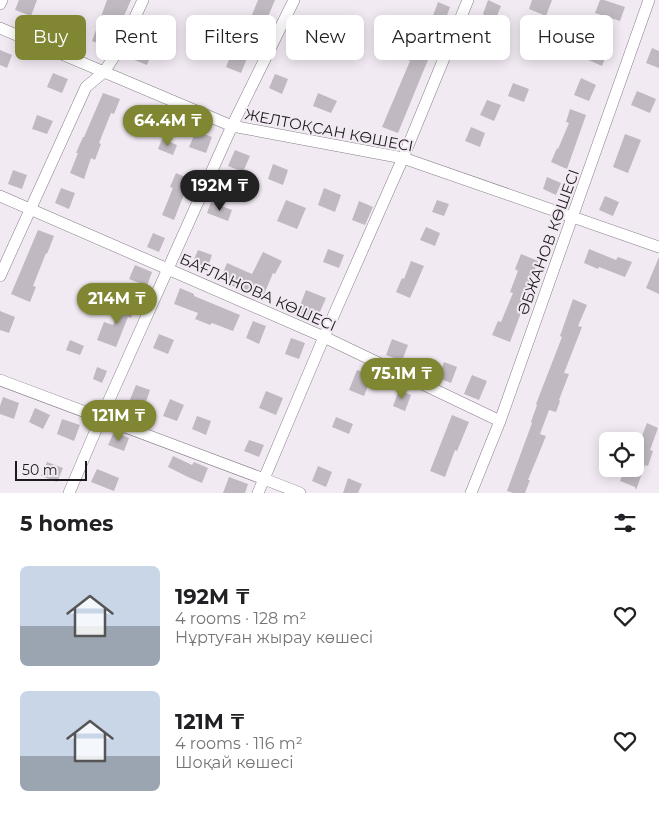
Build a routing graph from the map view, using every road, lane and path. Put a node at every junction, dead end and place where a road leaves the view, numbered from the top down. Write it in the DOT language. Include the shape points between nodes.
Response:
graph roads {
  1 [pos="2,0"];
  2 [pos="143,0"];
  3 [pos="294,0"];
  4 [pos="468,0"];
  5 [pos="649,0"];
  6 [pos="0,4"];
  7 [pos="0,28"];
  8 [pos="104,72"];
  9 [pos="232,126"];
  10 [pos="403,158"];
  11 [pos="0,196"];
  12 [pos="30,209"];
  13 [pos="573,217"];
  14 [pos="659,247"];
  15 [pos="169,269"];
  16 [pos="0,276"];
  17 [pos="324,337"];
  18 [pos="0,380"];
  19 [pos="101,418"];
  20 [pos="500,421"];
  21 [pos="264,479"];
  22 [pos="69,493"];
  23 [pos="258,493"];
  24 [pos="300,493"];
  25 [pos="471,493"];
  1 -- 6 [label="street"];
  2 -- 8 [label="street" via="123,43"];
  3 -- 9 [label="street"];
  4 -- 10 [label="street"];
  5 -- 13 [label="street, ӘБЖАНОВ КӨШЕСІ"];
  7 -- 8 [label="street, ЖЕЛТОҚСАН КӨШЕСІ"];
  8 -- 9 [label="street, ЖЕЛТОҚСАН КӨШЕСІ"];
  8 -- 12 [label="street" via="86,86"];
  9 -- 10 [label="street, ЖЕЛТОҚСАН КӨШЕСІ"];
  9 -- 15 [label="street"];
  10 -- 13 [label="street, ЖЕЛТОҚСАН КӨШЕСІ"];
  10 -- 17 [label="street"];
  11 -- 12 [label="street, БАҒЛАНОВА КӨШЕСІ"];
  12 -- 15 [label="street, БАҒЛАНОВА КӨШЕСІ"];
  12 -- 16 [label="street"];
  13 -- 14 [label="street, ЖЕЛТОҚСАН КӨШЕСІ"];
  13 -- 20 [label="street, ӘБЖАНОВ КӨШЕСІ"];
  15 -- 17 [label="street, БАҒЛАНОВА КӨШЕСІ"];
  15 -- 19 [label="street"];
  17 -- 20 [label="street, БАҒЛАНОВА КӨШЕСІ"];
  17 -- 21 [label="street"];
  18 -- 19 [label="street"];
  19 -- 21 [label="street"];
  19 -- 22 [label="street"];
  20 -- 25 [label="street, ӘБЖАНОВ КӨШЕСІ"];
  21 -- 23 [label="street"];
  21 -- 24 [label="street"];
}
